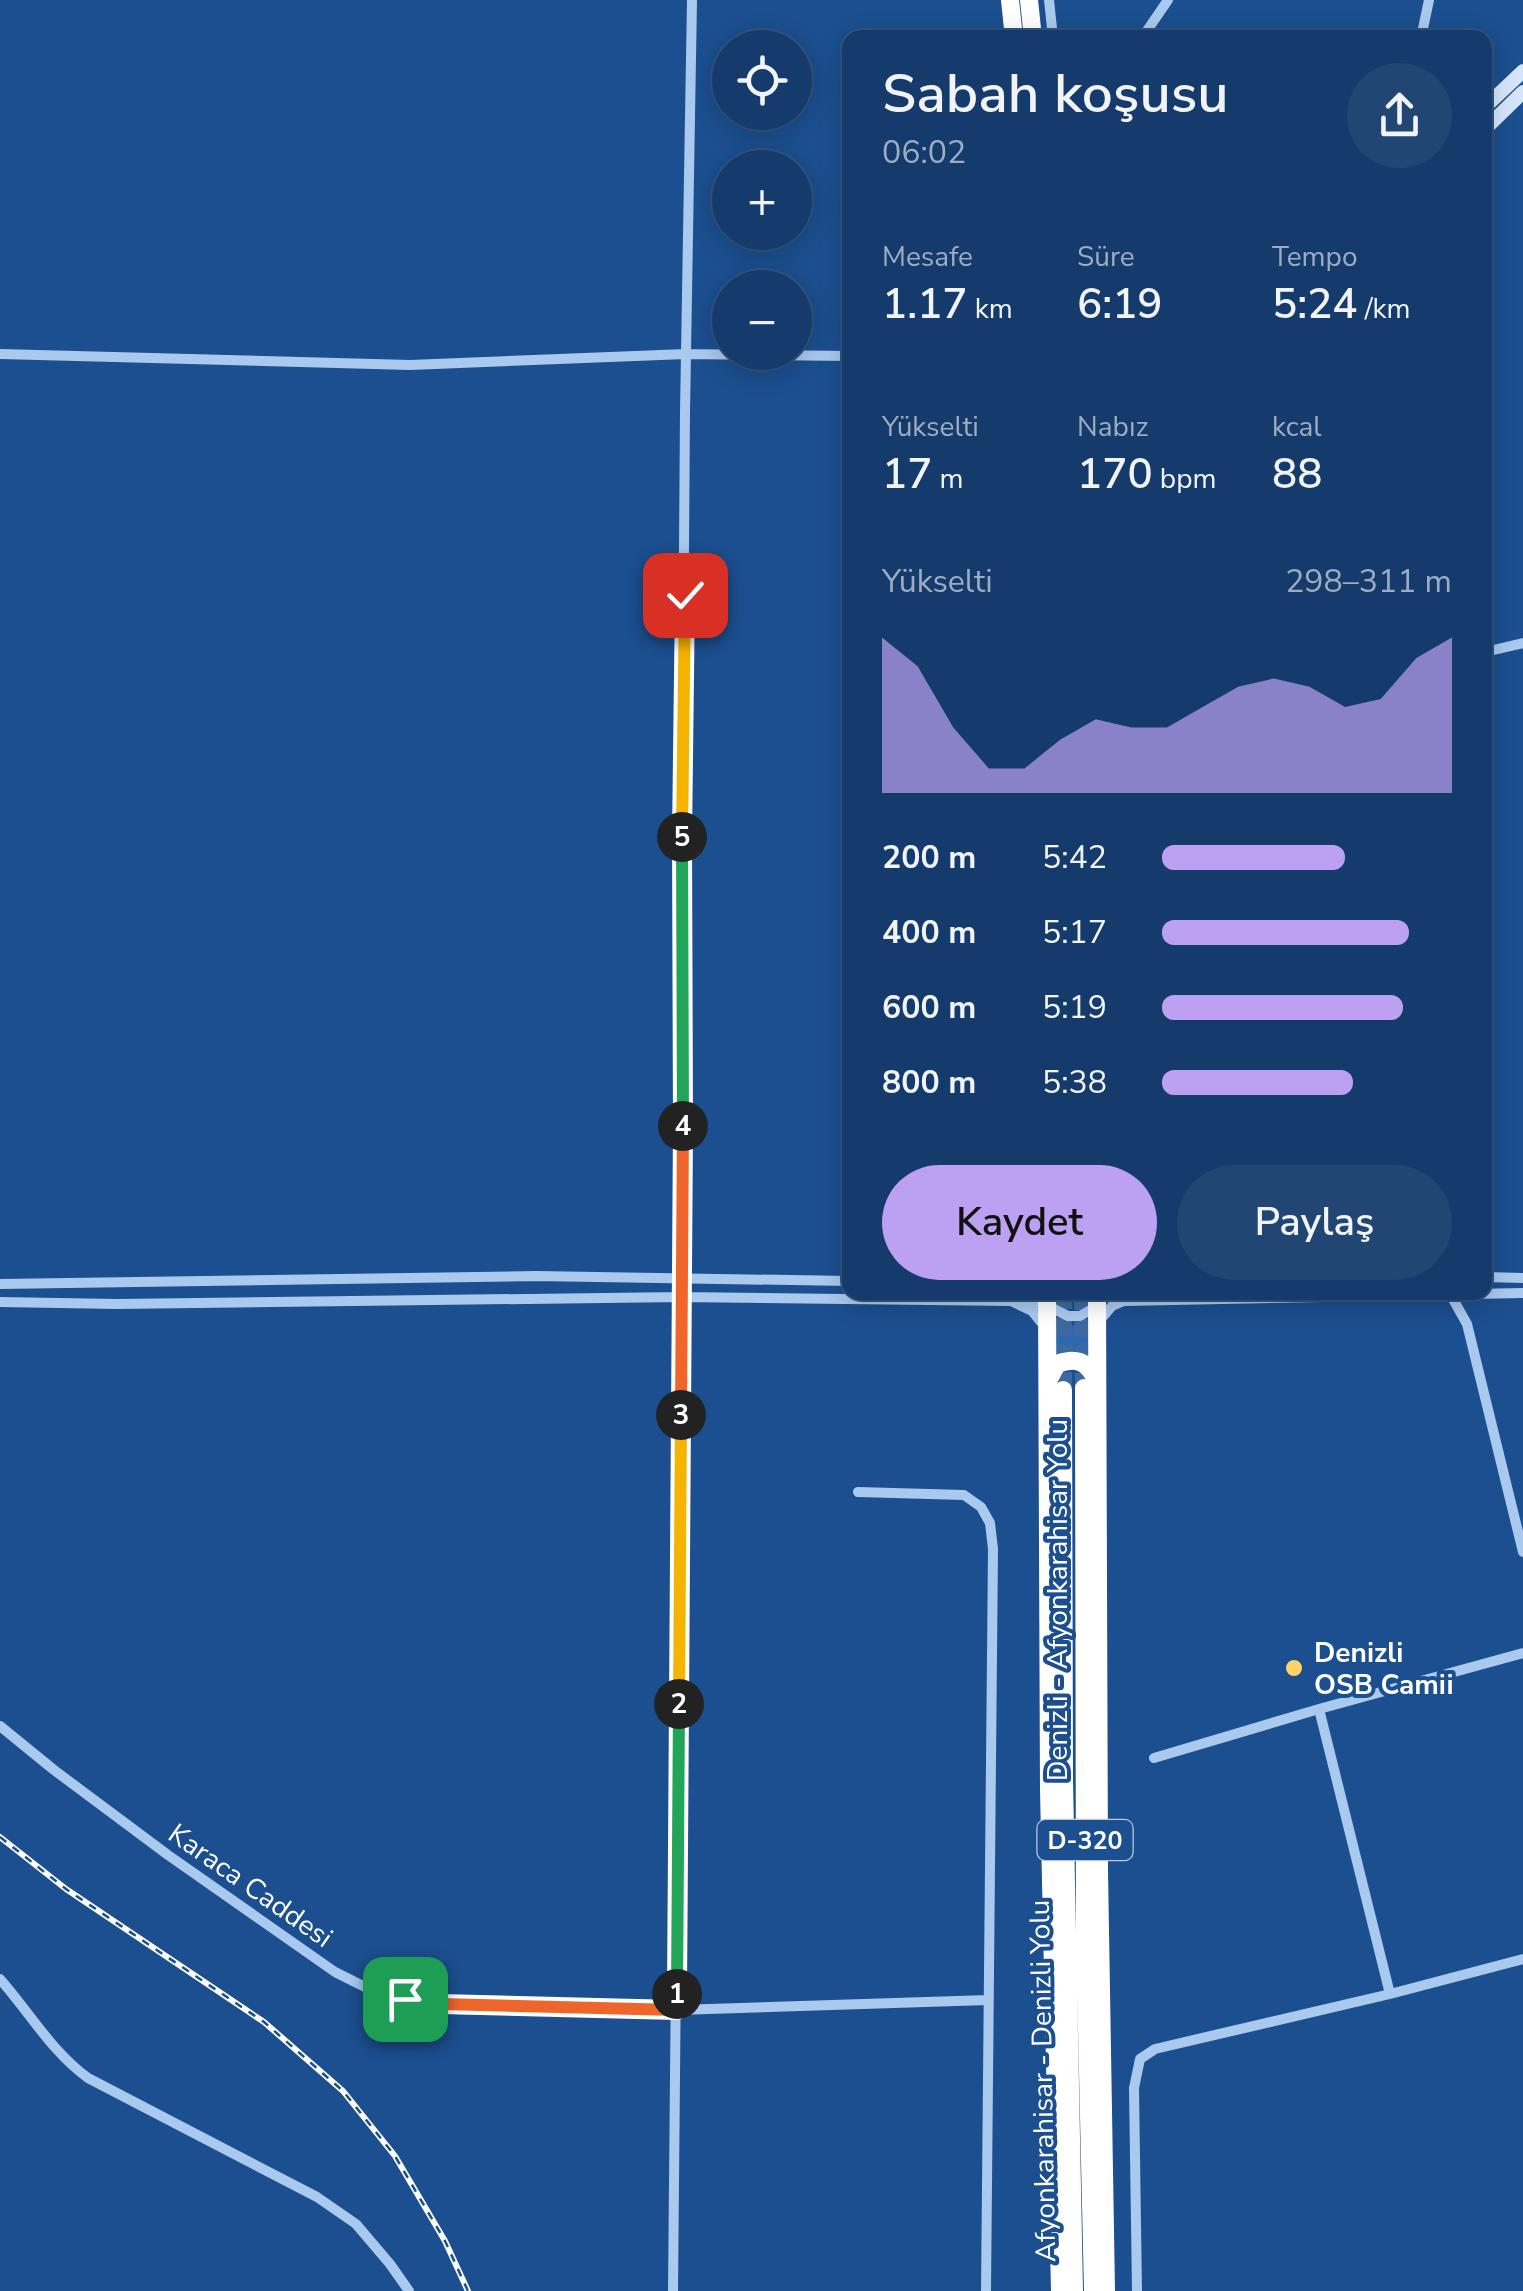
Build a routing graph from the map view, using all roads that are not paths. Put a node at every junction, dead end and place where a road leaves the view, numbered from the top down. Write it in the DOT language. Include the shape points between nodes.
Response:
graph roads {
  1 [pos="692,0"];
  2 [pos="1010,0"];
  3 [pos="1028,0"];
  4 [pos="1048,0"];
  5 [pos="1168,0"];
  6 [pos="1429,0"];
  7 [pos="1013,30"];
  8 [pos="1031,30"];
  9 [pos="1052,30"];
  10 [pos="1147,30"];
  11 [pos="1423,30"];
  12 [pos="1521,81"];
  13 [pos="1492,103"];
  14 [pos="1492,120"];
  15 [pos="0,354"];
  16 [pos="686,354"];
  17 [pos="842,356"];
  18 [pos="1523,643"];
  19 [pos="1492,650"];
  20 [pos="682,1277"];
  21 [pos="1492,1277"];
  22 [pos="1523,1278"];
  23 [pos="842,1281"];
  24 [pos="0,1284"];
  25 [pos="1492,1293"];
  26 [pos="1523,1294"];
  27 [pos="681,1297"];
  28 [pos="842,1299"];
  29 [pos="879,1300"];
  30 [pos="1035,1300"];
  31 [pos="1047,1300"];
  32 [pos="1048,1300"];
  33 [pos="1165,1300"];
  34 [pos="1454,1300"];
  35 [pos="1469,1300"];
  36 [pos="1124,1301"];
  37 [pos="0,1302"];
  38 [pos="1011,1302"];
  39 [pos="1097,1308"];
  40 [pos="1466,1324"];
  41 [pos="1047,1333"];
  42 [pos="1090,1384"];
  43 [pos="1055,1386"];
  44 [pos="858,1492"];
  45 [pos="1523,1552"];
  46 [pos="1523,1653"];
  47 [pos="1319,1709"];
  48 [pos="0,1726"];
  49 [pos="1154,1758"];
  50 [pos="1523,1958"];
  51 [pos="0,1979"];
  52 [pos="1390,1994"];
  53 [pos="988,2000"];
  54 [pos="677,2010"];
  55 [pos="409,2291"];
  56 [pos="673,2291"];
  57 [pos="986,2291"];
  58 [pos="1060,2291"];
  59 [pos="1074,2291"];
  60 [pos="1093,2291"];
  61 [pos="1106,2291"];
  62 [pos="1137,2291"];
  1 -- 16 [label="street"];
  2 -- 7 [label="highway"];
  3 -- 8 [label="highway"];
  4 -- 9 [label="street"];
  5 -- 10 [label="street"];
  6 -- 11 [label="street"];
  12 -- 13 [label="street"];
  12 -- 14 [label="street"];
  15 -- 16 [label="street" via="410,365"];
  16 -- 17 [label="street"];
  16 -- 20 [label="street"];
  18 -- 19 [label="street"];
  20 -- 23 [label="street"];
  20 -- 24 [label="street"];
  20 -- 27 [label="street"];
  21 -- 22 [label="street"];
  25 -- 26 [label="street"];
  27 -- 28 [label="street"];
  27 -- 37 [label="street"];
  27 -- 54 [label="street"];
  29 -- 38 [label="street"];
  30 -- 38 [label="street"];
  31 -- 41 [label="highway"];
  32 -- 39 [label="street" via="1068,1316"];
  33 -- 36 [label="street"];
  34 -- 40 [label="street"];
  35 -- 40 [label="street"];
  36 -- 39 [label="street"];
  36 -- 39 [label="street"];
  38 -- 41 [label="street" via="1032,1311"];
  39 -- 42 [label="highway"];
  40 -- 45 [label="street"];
  41 -- 43 [label="highway"];
  42 -- 43 [label="highway" via="1087,1364 1068,1360 1058,1364"];
  42 -- 60 [label="highway, Denizli - Afyonkarahisar Yolu / D-320" via="1085,1941"];
  42 -- 61 [label="highway"];
  43 -- 58 [label="highway" via="1049,1772"];
  43 -- 59 [label="highway, Afyonkarahisar - Denizli Yolu / D-320"];
  44 -- 53 [label="street" via="964,1495 990,1523"];
  46 -- 47 [label="street"];
  47 -- 49 [label="street"];
  47 -- 52 [label="street"];
  48 -- 54 [label="street, Karaca Caddesi" via="168,1855 367,1988 440,2004"];
  50 -- 52 [label="street"];
  51 -- 55 [label="street" via="77,2070 317,2198 356,2224"];
  52 -- 62 [label="street" via="1155,2049 1140,2059 1134,2088"];
  53 -- 54 [label="street, Karaca Caddesi"];
  53 -- 57 [label="street"];
  54 -- 56 [label="street"];
}
